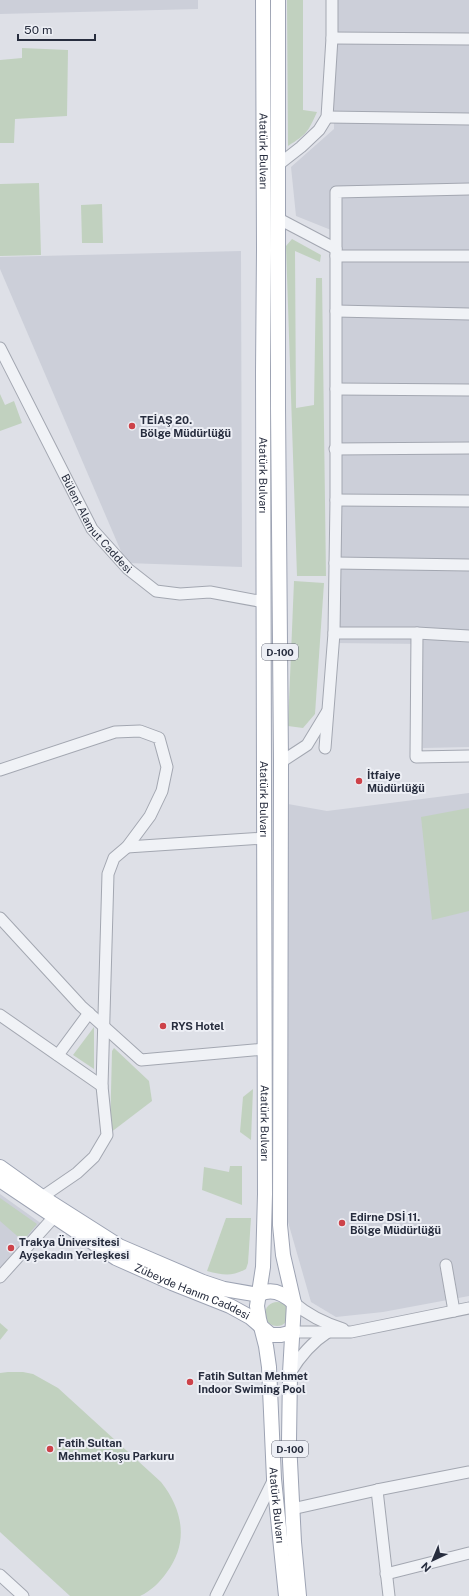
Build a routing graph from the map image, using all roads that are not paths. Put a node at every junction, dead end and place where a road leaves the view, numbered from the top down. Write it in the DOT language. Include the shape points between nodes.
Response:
graph roads {
  1 [pos="263,0"];
  2 [pos="278,0"];
  3 [pos="332,0"];
  4 [pos="332,38"];
  5 [pos="469,39"];
  6 [pos="327,117"];
  7 [pos="469,119"];
  8 [pos="278,165"];
  9 [pos="469,189"];
  10 [pos="279,219"];
  11 [pos="336,253"];
  12 [pos="469,256"];
  13 [pos="336,311"];
  14 [pos="469,314"];
  15 [pos="0,348"];
  16 [pos="3,360"];
  17 [pos="336,389"];
  18 [pos="469,390"];
  19 [pos="469,448"];
  20 [pos="335,449"];
  21 [pos="336,500"];
  22 [pos="469,501"];
  23 [pos="335,563"];
  24 [pos="469,565"];
  25 [pos="264,602"];
  26 [pos="334,633"];
  27 [pos="417,633"];
  28 [pos="469,636"];
  29 [pos="328,710"];
  30 [pos="325,748"];
  31 [pos="469,756"];
  32 [pos="281,762"];
  33 [pos="0,770"];
  34 [pos="265,838"];
  35 [pos="128,847"];
  36 [pos="0,918"];
  37 [pos="89,1013"];
  38 [pos="0,1015"];
  39 [pos="104,1027"];
  40 [pos="266,1049"];
  41 [pos="58,1055"];
  42 [pos="102,1086"];
  43 [pos="0,1167"];
  44 [pos="0,1180"];
  45 [pos="42,1197"];
  46 [pos="54,1217"];
  47 [pos="446,1265"];
  48 [pos="0,1277"];
  49 [pos="259,1296"];
  50 [pos="294,1303"];
  51 [pos="469,1308"];
  52 [pos="454,1311"];
  53 [pos="261,1327"];
  54 [pos="293,1332"];
  55 [pos="328,1332"];
  56 [pos="351,1332"];
  57 [pos="290,1373"];
  58 [pos="469,1472"];
  59 [pos="274,1479"];
  60 [pos="377,1490"];
  61 [pos="292,1510"];
  62 [pos="469,1553"];
  63 [pos="386,1574"];
  64 [pos="0,1575"];
  65 [pos="23,1596"];
  66 [pos="216,1596"];
  67 [pos="286,1596"];
  68 [pos="299,1596"];
  69 [pos="389,1596"];
  1 -- 25 [label="main road, Atatürk Bulvarı / D-100"];
  2 -- 8 [label="main road, Atatürk Bulvarı / D-100"];
  3 -- 4 [label="street"];
  4 -- 5 [label="street"];
  4 -- 6 [label="street"];
  6 -- 7 [label="street"];
  6 -- 8 [label="street" via="319,130"];
  8 -- 10 [label="main road, Atatürk Bulvarı / D-100"];
  9 -- 11 [label="street" via="336,192"];
  10 -- 11 [label="street"];
  10 -- 32 [label="main road, Atatürk Bulvarı / D-100"];
  11 -- 12 [label="street"];
  11 -- 13 [label="street"];
  13 -- 14 [label="street"];
  13 -- 17 [label="street"];
  15 -- 16 [label="street, Bülent Alamut Caddesi"];
  16 -- 25 [label="street, Bülent Alamut Caddesi" via="92,529 128,569 156,591 180,594 210,592"];
  17 -- 18 [label="street"];
  17 -- 20 [label="street"];
  19 -- 20 [label="street"];
  20 -- 21 [label="street"];
  21 -- 22 [label="street"];
  21 -- 23 [label="street"];
  23 -- 24 [label="street"];
  23 -- 26 [label="street"];
  25 -- 34 [label="main road, Atatürk Bulvarı / D-100"];
  26 -- 27 [label="street"];
  26 -- 29 [label="street"];
  27 -- 28 [label="street"];
  27 -- 31 [label="street" via="416,757"];
  29 -- 30 [label="street"];
  29 -- 32 [label="street" via="307,745"];
  32 -- 50 [label="main road, Atatürk Bulvarı / D-100" via="280,1226 283,1255"];
  33 -- 35 [label="street" via="115,732 140,731 159,738 167,767 162,790 150,816"];
  34 -- 35 [label="street"];
  34 -- 40 [label="main road, Atatürk Bulvarı / D-100"];
  35 -- 39 [label="street" via="114,858 108,874"];
  36 -- 37 [label="street"];
  37 -- 39 [label="street"];
  37 -- 41 [label="street"];
  38 -- 41 [label="street"];
  39 -- 40 [label="street" via="141,1060"];
  39 -- 42 [label="street"];
  40 -- 49 [label="main road, Atatürk Bulvarı / D-100" via="263,1267"];
  41 -- 42 [label="street"];
  42 -- 45 [label="street" via="107,1135 94,1157 77,1173"];
  43 -- 45 [label="main road, Zübeyde Hanım Caddesi"];
  44 -- 46 [label="main road, Zübeyde Hanım Caddesi"];
  45 -- 49 [label="main road, Zübeyde Hanım Caddesi" via="119,1246 203,1282"];
  46 -- 48 [label="street"];
  46 -- 53 [label="main road, Zübeyde Hanım Caddesi" via="116,1258 230,1306 250,1317"];
  47 -- 52 [label="street"];
  49 -- 50 [label="main road" via="270,1292 281,1293"];
  49 -- 53 [label="main road, Atatürk Bulvarı / D-100" via="257,1313"];
  50 -- 54 [label="main road, Atatürk Bulvarı / D-100"];
  50 -- 56 [label="street" via="316,1319"];
  51 -- 52 [label="street"];
  52 -- 56 [label="street"];
  53 -- 54 [label="main road" via="271,1335"];
  53 -- 59 [label="main road, Atatürk Bulvarı / D-100" via="269,1367"];
  54 -- 55 [label="street"];
  54 -- 57 [label="main road, Atatürk Bulvarı / D-100"];
  55 -- 56 [label="street"];
  55 -- 57 [label="street" via="308,1347"];
  57 -- 61 [label="main road, Atatürk Bulvarı / D-100"];
  58 -- 60 [label="street"];
  59 -- 66 [label="street"];
  59 -- 67 [label="main road, Atatürk Bulvarı / D-100"];
  60 -- 61 [label="street"];
  60 -- 63 [label="street"];
  61 -- 68 [label="main road, Atatürk Bulvarı / D-100"];
  62 -- 63 [label="street"];
  63 -- 69 [label="street"];
  64 -- 65 [label="street"];
}
